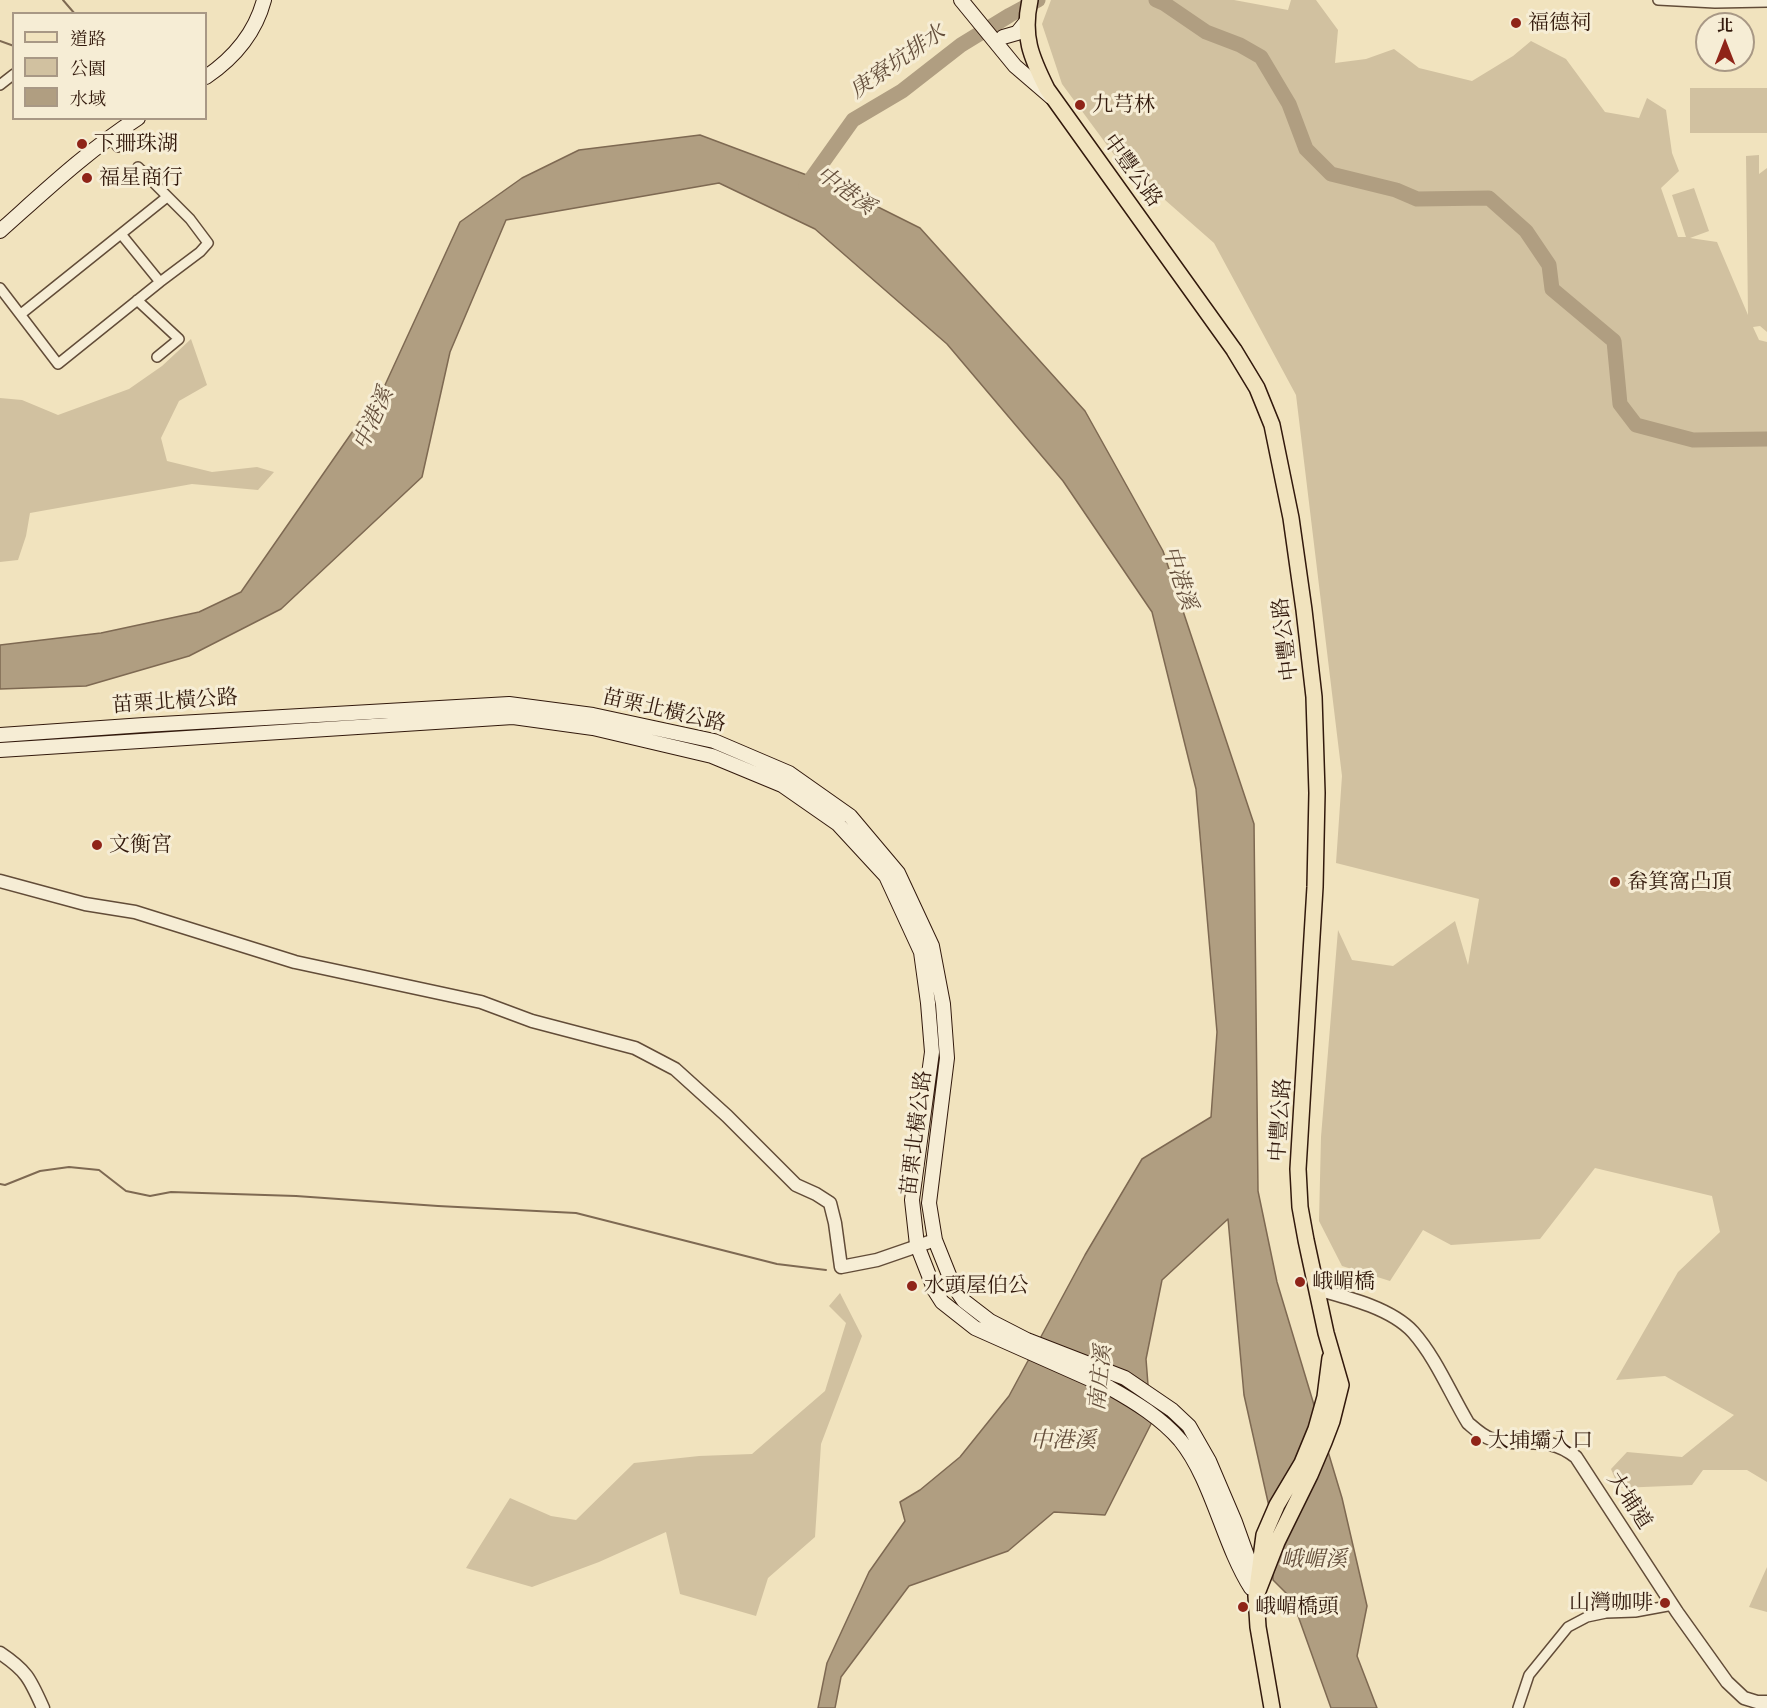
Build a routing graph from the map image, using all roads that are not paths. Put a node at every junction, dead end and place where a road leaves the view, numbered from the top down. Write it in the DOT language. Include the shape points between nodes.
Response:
graph roads {
  1 [pos="264,0"];
  2 [pos="961,0"];
  3 [pos="969,0"];
  4 [pos="1030,0"];
  5 [pos="1658,0"];
  6 [pos="1767,2"];
  7 [pos="982,19"];
  8 [pos="1026,19"];
  9 [pos="997,35"];
  10 [pos="12,76"];
  11 [pos="207,76"];
  12 [pos="0,85"];
  13 [pos="1050,95"];
  14 [pos="136,120"];
  15 [pos="138,168"];
  16 [pos="167,197"];
  17 [pos="0,231"];
  18 [pos="121,234"];
  19 [pos="160,282"];
  20 [pos="0,288"];
  21 [pos="137,300"];
  22 [pos="21,314"];
  23 [pos="157,357"];
  24 [pos="0,735"];
  25 [pos="0,750"];
  26 [pos="0,880"];
  27 [pos="935,1240"];
  28 [pos="917,1245"];
  29 [pos="1316,1289"];
  30 [pos="1334,1382"];
  31 [pos="1236,1522"];
  32 [pos="1264,1535"];
  33 [pos="1256,1596"];
  34 [pos="1673,1605"];
  35 [pos="0,1653"];
  36 [pos="1767,1702"];
  37 [pos="43,1708"];
  38 [pos="1272,1708"];
  39 [pos="1518,1708"];
  1 -- 11 [label="main road" via="252,31 239,49"];
  2 -- 7 [label="main road"];
  3 -- 7 [label="main road"];
  4 -- 8 [label="main road, 中豐公路"];
  5 -- 6 [label="street"];
  7 -- 9 [label="main road"];
  8 -- 9 [label="main road" via="1017,33"];
  8 -- 13 [label="main road, 中豐公路" via="1031,55"];
  9 -- 13 [label="main road"];
  10 -- 12 [label="street"];
  13 -- 29 [label="main road, 中豐公路" via="1234,350 1257,388 1275,435 1291,518 1314,697 1315,887 1298,1169 1300,1208"];
  14 -- 17 [label="main road" via="114,142 78,161"];
  15 -- 16 [label="street"];
  16 -- 18 [label="street"];
  16 -- 19 [label="street" via="208,243"];
  18 -- 19 [label="street"];
  18 -- 22 [label="street"];
  19 -- 21 [label="street"];
  20 -- 22 [label="street"];
  21 -- 22 [label="street" via="58,364"];
  21 -- 23 [label="street" via="179,339"];
  24 -- 27 [label="main road, 苗栗北橫公路" via="509,704 593,715 714,741 789,773 850,816 898,873 932,945 943,1004 947,1058 929,1203"];
  25 -- 28 [label="main road, 苗栗北橫公路" via="513,717 593,728 712,756 782,785 838,824 886,876 921,952 932,1052 912,1200"];
  26 -- 28 [label="street" via="85,904 135,912 295,962 481,1002 532,1021 636,1048 675,1069 796,1185 830,1203 841,1267 877,1260"];
  27 -- 28 [label="street"];
  27 -- 31 [label="main road, 苗栗北橫公路" via="953,1285 990,1322 1125,1378 1172,1410 1189,1426"];
  28 -- 33 [label="main road, 苗栗北橫公路" via="935,1291 963,1320 1124,1396 1156,1417 1180,1440 1203,1479 1240,1571"];
  29 -- 30 [label="main road, 中豐公路" via="1331,1346"];
  29 -- 34 [label="street, 大埔道" via="1383,1312 1412,1330 1468,1423 1479,1433 1504,1441 1554,1445 1576,1457"];
  30 -- 32 [label="main road" via="1302,1463"];
  30 -- 33 [label="main road" via="1332,1421"];
  31 -- 32 [label="main road" via="1246,1533"];
  31 -- 33 [label="main road"];
  32 -- 33 [label="main road"];
  33 -- 38 [label="main road"];
  34 -- 36 [label="street, 大埔道" via="1737,1693"];
  34 -- 39 [label="street" via="1606,1613 1568,1627 1529,1675"];
  35 -- 37 [label="street" via="23,1670"];
}
